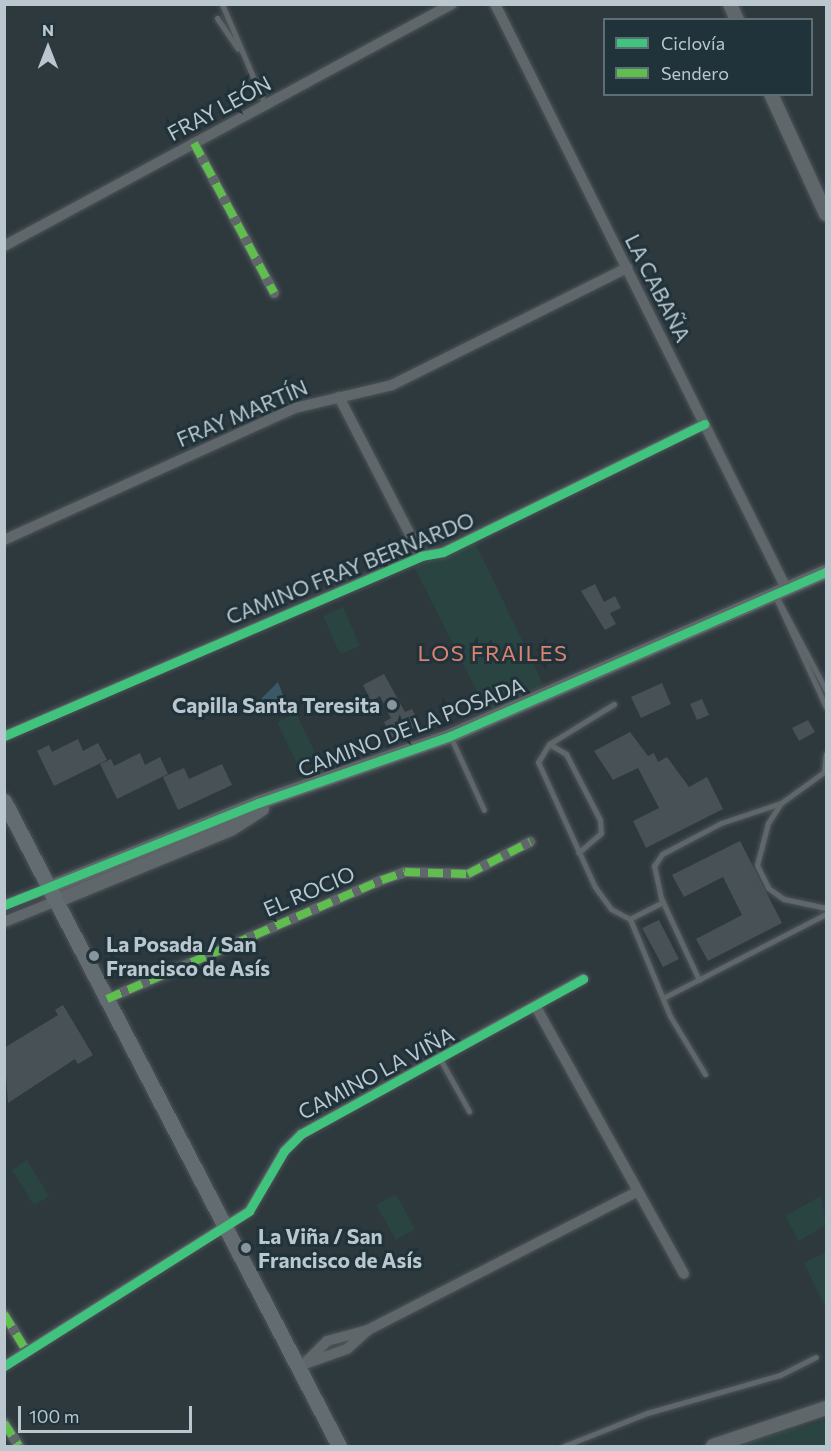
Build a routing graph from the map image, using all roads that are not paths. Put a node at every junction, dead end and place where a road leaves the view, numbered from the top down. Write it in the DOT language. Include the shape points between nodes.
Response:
graph roads {
  1 [pos="222,4"];
  2 [pos="452,4"];
  3 [pos="495,4"];
  4 [pos="730,4"];
  5 [pos="217,18"];
  6 [pos="736,18"];
  7 [pos="243,55"];
  8 [pos="772,96"];
  9 [pos="265,105"];
  10 [pos="194,143"];
  11 [pos="826,214"];
  12 [pos="4,246"];
  13 [pos="627,268"];
  14 [pos="274,293"];
  15 [pos="339,397"];
  16 [pos="704,424"];
  17 [pos="4,540"];
  18 [pos="421,556"];
  19 [pos="826,572"];
  20 [pos="781,592"];
  21 [pos="826,690"];
  22 [pos="614,704"];
  23 [pos="826,707"];
  24 [pos="4,736"];
  25 [pos="450,736"];
  26 [pos="549,744"];
  27 [pos="826,754"];
  28 [pos="825,774"];
  29 [pos="281,794"];
  30 [pos="4,801"];
  31 [pos="781,803"];
  32 [pos="484,810"];
  33 [pos="530,842"];
  34 [pos="579,853"];
  35 [pos="112,863"];
  36 [pos="118,877"];
  37 [pos="53,894"];
  38 [pos="663,902"];
  39 [pos="4,905"];
  40 [pos="826,908"];
  41 [pos="826,914"];
  42 [pos="630,919"];
  43 [pos="4,922"];
  44 [pos="583,979"];
  45 [pos="699,980"];
  46 [pos="663,998"];
  47 [pos="107,999"];
  48 [pos="536,1007"];
  49 [pos="440,1059"];
  50 [pos="705,1074"];
  51 [pos="469,1111"];
  52 [pos="636,1192"];
  53 [pos="224,1227"];
  54 [pos="684,1274"];
  55 [pos="4,1314"];
  56 [pos="368,1330"];
  57 [pos="27,1352"];
  58 [pos="816,1356"];
  59 [pos="302,1364"];
  60 [pos="4,1366"];
  61 [pos="826,1408"];
  62 [pos="4,1423"];
  63 [pos="334,1445"];
  64 [pos="19,1446"];
  65 [pos="564,1446"];
  66 [pos="713,1446"];
  1 -- 7 [label="lane"];
  2 -- 9 [label="street, FRAY LEÓN"];
  3 -- 13 [label="street, LA CABAÑA"];
  4 -- 6 [label="street"];
  5 -- 7 [label="lane"];
  7 -- 9 [label="lane"];
  8 -- 11 [label="street"];
  9 -- 10 [label="street, FRAY LEÓN"];
  10 -- 12 [label="street, FRAY LEÓN"];
  10 -- 14 [label="street"];
  13 -- 15 [label="street, FRAY MARTÍN" via="392,385"];
  13 -- 16 [label="street, LA CABAÑA"];
  15 -- 17 [label="street, FRAY MARTÍN" via="295,408"];
  15 -- 18 [label="street"];
  16 -- 18 [label="street, CAMINO FRAY BERNARDO" via="443,552"];
  16 -- 20 [label="street, LA CABAÑA"];
  18 -- 24 [label="street, CAMINO FRAY BERNARDO"];
  19 -- 20 [label="street, CAMINO DE LA POSADA"];
  20 -- 21 [label="lane"];
  20 -- 23 [label="lane"];
  20 -- 25 [label="street, CAMINO DE LA POSADA"];
  22 -- 26 [label="lane"];
  25 -- 29 [label="street, CAMINO DE LA POSADA"];
  25 -- 32 [label="lane"];
  26 -- 34 [label="lane" via="538,762"];
  26 -- 34 [label="lane" via="566,753 600,820 601,832"];
  27 -- 28 [label="lane"];
  28 -- 31 [label="lane"];
  29 -- 35 [label="street, CAMINO DE LA POSADA"];
  29 -- 36 [label="street, CAMINO DE LA POSADA" via="231,829"];
  30 -- 37 [label="main road"];
  31 -- 38 [label="lane" via="721,823 662,854 654,866"];
  31 -- 40 [label="lane" via="768,823 757,865 768,888 784,899"];
  33 -- 47 [label="street, EL ROCIO" via="468,874 405,872"];
  34 -- 42 [label="lane" via="611,909"];
  35 -- 36 [label="street"];
  35 -- 37 [label="street, CAMINO DE LA POSADA"];
  36 -- 37 [label="street, CAMINO DE LA POSADA"];
  37 -- 39 [label="street, CAMINO DE LA POSADA"];
  37 -- 43 [label="street, CAMINO DE LA POSADA"];
  37 -- 47 [label="main road"];
  38 -- 42 [label="lane"];
  38 -- 45 [label="lane"];
  41 -- 45 [label="lane"];
  42 -- 46 [label="lane"];
  44 -- 48 [label="street, CAMINO LA VIÑA"];
  45 -- 46 [label="lane"];
  46 -- 50 [label="lane"];
  47 -- 53 [label="main road"];
  48 -- 49 [label="street, CAMINO LA VIÑA"];
  48 -- 52 [label="street"];
  49 -- 51 [label="lane"];
  49 -- 53 [label="street, CAMINO LA VIÑA" via="292,1140 257,1204"];
  52 -- 54 [label="street"];
  52 -- 56 [label="street"];
  53 -- 57 [label="street, CAMINO LA VIÑA"];
  53 -- 59 [label="main road"];
  55 -- 57 [label="street"];
  56 -- 59 [label="street" via="341,1352"];
  56 -- 59 [label="street" via="327,1341"];
  57 -- 60 [label="street, CAMINO LA VIÑA"];
  58 -- 65 [label="lane" via="780,1375 647,1413"];
  59 -- 63 [label="main road"];
  61 -- 66 [label="street"];
  62 -- 64 [label="street"];
}
